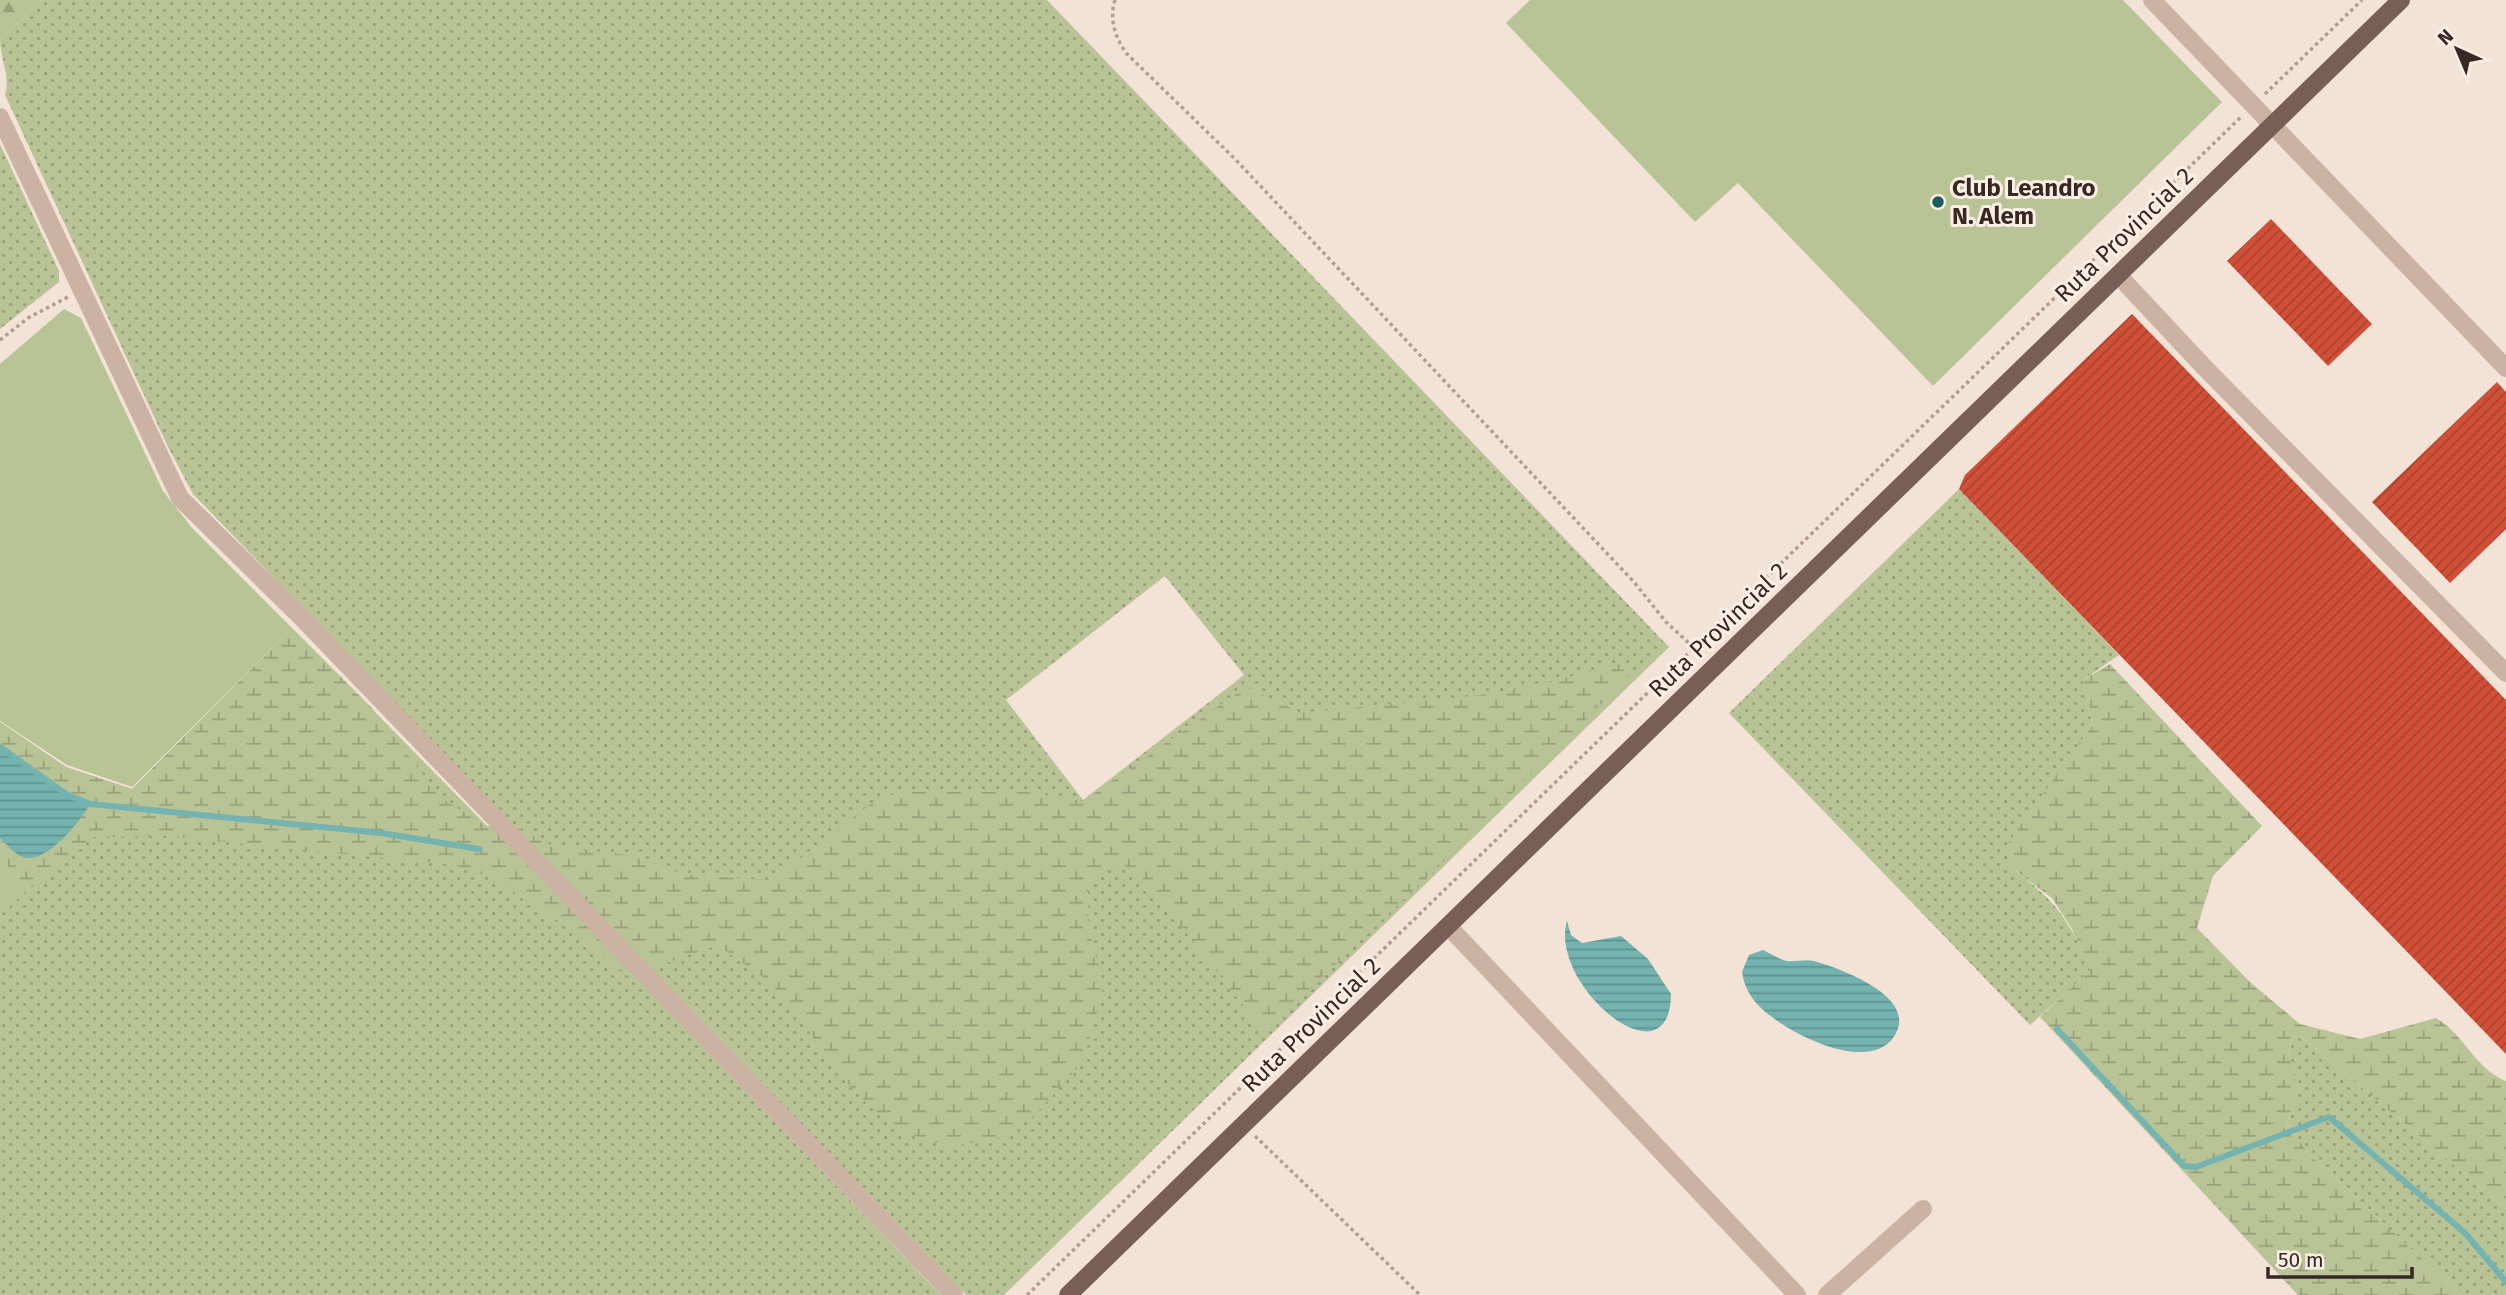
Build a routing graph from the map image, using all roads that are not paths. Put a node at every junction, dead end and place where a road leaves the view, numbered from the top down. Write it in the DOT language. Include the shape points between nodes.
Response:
graph roads {
  1 [pos="2152,0"];
  2 [pos="2401,0"];
  3 [pos="0,117"];
  4 [pos="2274,124"];
  5 [pos="2118,275"];
  6 [pos="2506,368"];
  7 [pos="2506,673"];
  8 [pos="1448,926"];
  9 [pos="1923,1209"];
  10 [pos="954,1295"];
  11 [pos="1068,1295"];
  12 [pos="1797,1295"];
  13 [pos="1827,1295"];
  1 -- 4 [label="street"];
  2 -- 4 [label="main road, Ruta Provincial 2"];
  3 -- 10 [label="street" via="169,479 189,509 310,627"];
  4 -- 5 [label="main road, Ruta Provincial 2"];
  4 -- 6 [label="street"];
  5 -- 7 [label="street"];
  5 -- 8 [label="main road, Ruta Provincial 2"];
  8 -- 11 [label="main road, Ruta Provincial 2"];
  8 -- 12 [label="street"];
  9 -- 13 [label="street"];
}
